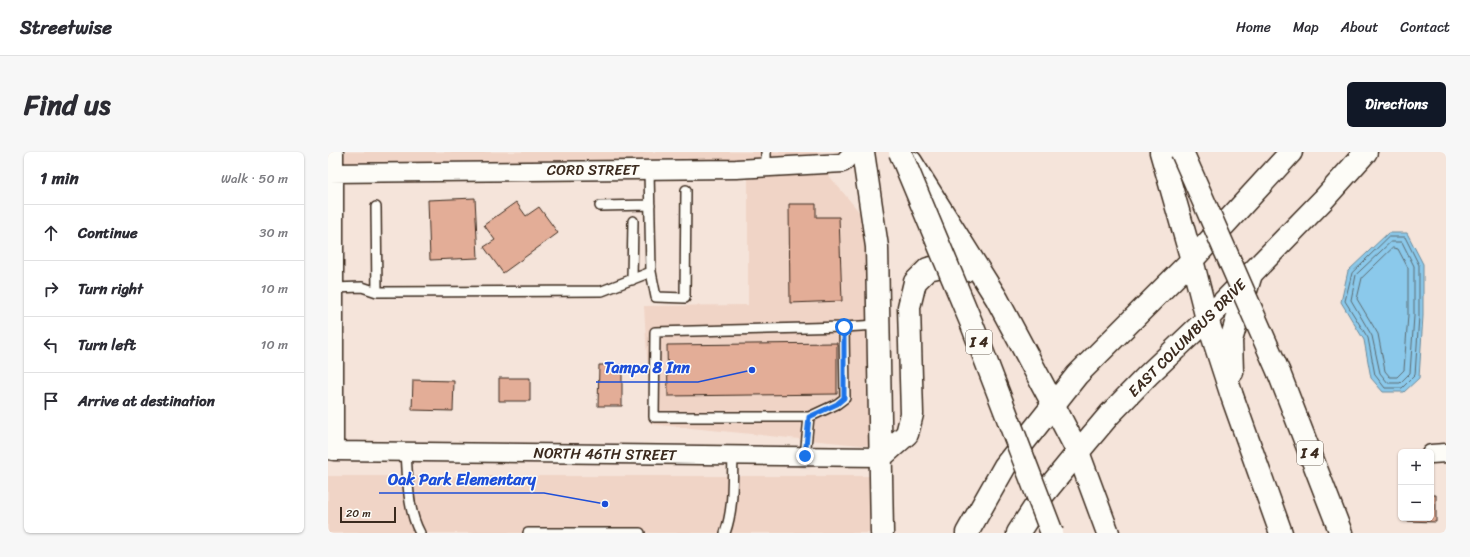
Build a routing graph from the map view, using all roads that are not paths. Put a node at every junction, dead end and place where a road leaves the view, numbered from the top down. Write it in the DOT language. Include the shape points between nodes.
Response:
graph roads {
  1 [pos="334,152"];
  2 [pos="853,152"];
  3 [pos="863,152"];
  4 [pos="900,152"];
  5 [pos="904,152"];
  6 [pos="1161,152"];
  7 [pos="1182,152"];
  8 [pos="1291,152"];
  9 [pos="1366,152"];
  10 [pos="766,160"];
  11 [pos="649,170"];
  12 [pos="331,172"];
  13 [pos="686,190"];
  14 [pos="650,205"];
  15 [pos="600,206"];
  16 [pos="376,207"];
  17 [pos="633,221"];
  18 [pos="1192,260"];
  19 [pos="651,272"];
  20 [pos="1251,274"];
  21 [pos="632,280"];
  22 [pos="334,288"];
  23 [pos="377,292"];
  24 [pos="997,299"];
  25 [pos="1207,319"];
  26 [pos="878,325"];
  27 [pos="844,327"];
  28 [pos="1232,396"];
  29 [pos="1053,404"];
  30 [pos="809,417"];
  31 [pos="331,450"];
  32 [pos="406,452"];
  33 [pos="1078,452"];
  34 [pos="1446,453"];
  35 [pos="1434,454"];
  36 [pos="733,455"];
  37 [pos="805,456"];
  38 [pos="881,457"];
  39 [pos="420,533"];
  40 [pos="528,533"];
  41 [pos="640,533"];
  42 [pos="725,533"];
  43 [pos="882,533"];
  44 [pos="967,533"];
  45 [pos="1018,533"];
  46 [pos="1052,533"];
  47 [pos="1108,533"];
  48 [pos="1281,533"];
  49 [pos="1341,533"];
  1 -- 12 [label="street"];
  2 -- 10 [label="street, CORD STREET" via="843,163"];
  3 -- 26 [label="main road" via="877,247"];
  4 -- 46 [label="main road, I 4, bridge" via="971,322"];
  5 -- 24 [label="main road"];
  6 -- 18 [label="main road"];
  7 -- 49 [label="main road, I 4, bridge" via="1279,373"];
  8 -- 18 [label="main road"];
  9 -- 20 [label="main road, EAST COLUMBUS DRIVE"];
  10 -- 11 [label="street, CORD STREET" via="736,169"];
  11 -- 12 [label="street, CORD STREET"];
  11 -- 14 [label="lane"];
  12 -- 22 [label="street"];
  13 -- 19 [label="lane" via="685,298 656,297"];
  14 -- 15 [label="lane"];
  14 -- 19 [label="lane"];
  16 -- 23 [label="lane"];
  17 -- 21 [label="lane"];
  18 -- 25 [label="main road"];
  18 -- 29 [label="main road" via="1077,375"];
  19 -- 21 [label="lane"];
  20 -- 25 [label="main road, EAST COLUMBUS DRIVE"];
  20 -- 28 [label="main road" via="1231,340"];
  21 -- 23 [label="lane" via="602,291"];
  22 -- 23 [label="lane" via="362,287"];
  22 -- 31 [label="street"];
  24 -- 29 [label="main road"];
  24 -- 38 [label="main road" via="975,276 950,264 928,268 915,282 909,307 912,414 907,434"];
  25 -- 28 [label="main road"];
  25 -- 33 [label="main road, EAST COLUMBUS DRIVE" via="1110,414"];
  26 -- 27 [label="lane"];
  26 -- 38 [label="main road"];
  27 -- 30 [label="lane" via="844,398"];
  27 -- 30 [label="lane" via="655,332 654,417"];
  28 -- 48 [label="main road"];
  29 -- 33 [label="main road"];
  29 -- 44 [label="main road" via="1005,466"];
  30 -- 37 [label="lane"];
  31 -- 32 [label="street, NORTH 46TH STREET"];
  32 -- 36 [label="street, NORTH 46TH STREET"];
  32 -- 39 [label="lane" via="410,503"];
  33 -- 45 [label="main road, EAST COLUMBUS DRIVE" via="1042,496"];
  33 -- 47 [label="main road"];
  34 -- 35 [label="street"];
  36 -- 37 [label="street, NORTH 46TH STREET"];
  36 -- 42 [label="lane" via="731,507"];
  37 -- 38 [label="street, NORTH 46TH STREET"];
  38 -- 43 [label="main road"];
  40 -- 41 [label="lane"];
}
